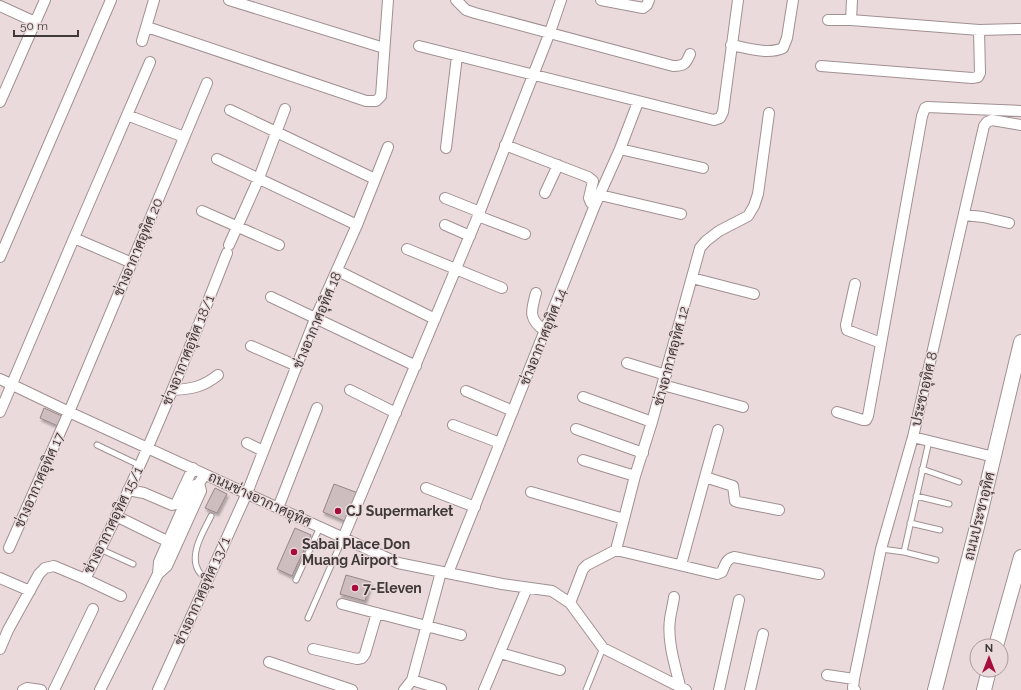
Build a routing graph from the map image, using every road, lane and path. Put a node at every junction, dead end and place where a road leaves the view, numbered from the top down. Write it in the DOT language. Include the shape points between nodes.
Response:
graph roads {
  1 [pos="45,0"];
  2 [pos="112,0"];
  3 [pos="154,0"];
  4 [pos="229,0"];
  5 [pos="388,0"];
  6 [pos="456,0"];
  7 [pos="561,0"];
  8 [pos="601,0"];
  9 [pos="649,0"];
  10 [pos="738,0"];
  11 [pos="793,0"];
  12 [pos="852,0"];
  13 [pos="614,1"];
  14 [pos="0,6"];
  15 [pos="828,20"];
  16 [pos="851,20"];
  17 [pos="35,22"];
  18 [pos="147,27"];
  19 [pos="1021,29"];
  20 [pos="979,30"];
  21 [pos="550,32"];
  22 [pos="142,41"];
  23 [pos="731,45"];
  24 [pos="419,46"];
  25 [pos="384,48"];
  26 [pos="690,54"];
  27 [pos="457,56"];
  28 [pos="150,62"];
  29 [pos="821,66"];
  30 [pos="533,75"];
  31 [pos="207,83"];
  32 [pos="0,102"];
  33 [pos="638,102"];
  34 [pos="285,109"];
  35 [pos="230,110"];
  36 [pos="1021,111"];
  37 [pos="769,113"];
  38 [pos="127,115"];
  39 [pos="1021,125"];
  40 [pos="276,132"];
  41 [pos="184,137"];
  42 [pos="505,145"];
  43 [pos="388,147"];
  44 [pos="446,148"];
  45 [pos="620,149"];
  46 [pos="217,159"];
  47 [pos="558,165"];
  48 [pos="702,168"];
  49 [pos="259,178"];
  50 [pos="375,179"];
  51 [pos="545,193"];
  52 [pos="600,195"];
  53 [pos="445,198"];
  54 [pos="595,205"];
  55 [pos="202,211"];
  56 [pos="479,214"];
  57 [pos="681,214"];
  58 [pos="964,215"];
  59 [pos="1010,223"];
  60 [pos="357,226"];
  61 [pos="445,226"];
  62 [pos="236,227"];
  63 [pos="524,234"];
  64 [pos="470,236"];
  65 [pos="74,238"];
  66 [pos="279,245"];
  67 [pos="407,249"];
  68 [pos="0,257"];
  69 [pos="132,264"];
  70 [pos="456,270"];
  71 [pos="338,271"];
  72 [pos="692,278"];
  73 [pos="855,284"];
  74 [pos="502,288"];
  75 [pos="536,293"];
  76 [pos="754,294"];
  77 [pos="271,297"];
  78 [pos="315,319"];
  79 [pos="435,319"];
  80 [pos="545,331"];
  81 [pos="1021,342"];
  82 [pos="881,343"];
  83 [pos="251,346"];
  84 [pos="627,363"];
  85 [pos="297,366"];
  86 [pos="416,366"];
  87 [pos="218,375"];
  88 [pos="0,379"];
  89 [pos="664,380"];
  90 [pos="12,384"];
  91 [pos="173,390"];
  92 [pos="350,390"];
  93 [pos="466,391"];
  94 [pos="583,397"];
  95 [pos="317,408"];
  96 [pos="743,408"];
  97 [pos="513,411"];
  98 [pos="0,412"];
  99 [pos="69,412"];
  100 [pos="837,412"];
  101 [pos="396,413"];
  102 [pos="652,422"];
  103 [pos="453,425"];
  104 [pos="576,429"];
  105 [pos="718,430"];
  106 [pos="913,437"];
  107 [pos="929,441"];
  108 [pos="500,443"];
  109 [pos="248,444"];
  110 [pos="97,445"];
  111 [pos="148,447"];
  112 [pos="264,451"];
  113 [pos="643,454"];
  114 [pos="994,457"];
  115 [pos="583,460"];
  116 [pos="139,465"];
  117 [pos="193,468"];
  118 [pos="922,469"];
  119 [pos="205,474"];
  120 [pos="635,476"];
  121 [pos="705,478"];
  122 [pos="959,482"];
  123 [pos="199,483"];
  124 [pos="426,488"];
  125 [pos="128,490"];
  126 [pos="531,492"];
  127 [pos="247,493"];
  128 [pos="916,496"];
  129 [pos="949,504"];
  130 [pos="475,507"];
  131 [pos="278,508"];
  132 [pos="779,510"];
  133 [pos="116,516"];
  134 [pos="211,516"];
  135 [pos="624,519"];
  136 [pos="910,523"];
  137 [pos="320,527"];
  138 [pos="940,530"];
  139 [pos="343,538"];
  140 [pos="167,541"];
  141 [pos="9,548"];
  142 [pos="100,549"];
  143 [pos="881,549"];
  144 [pos="616,550"];
  145 [pos="904,552"];
  146 [pos="1021,557"];
  147 [pos="936,560"];
  148 [pos="133,564"];
  149 [pos="681,565"];
  150 [pos="445,572"];
  151 [pos="158,574"];
  152 [pos="820,574"];
  153 [pos="0,578"];
  154 [pos="85,579"];
  155 [pos="207,580"];
  156 [pos="296,580"];
  157 [pos="527,588"];
  158 [pos="30,591"];
  159 [pos="121,596"];
  160 [pos="674,598"];
  161 [pos="739,600"];
  162 [pos="570,603"];
  163 [pos="342,604"];
  164 [pos="93,609"];
  165 [pos="377,613"];
  166 [pos="308,618"];
  167 [pos="427,626"];
  168 [pos="762,634"];
  169 [pos="461,635"];
  170 [pos="998,638"];
  171 [pos="1,644"];
  172 [pos="603,648"];
  173 [pos="313,649"];
  174 [pos="500,653"];
  175 [pos="269,662"];
  176 [pos="560,670"];
  177 [pos="827,675"];
  178 [pos="987,678"];
  179 [pos="854,679"];
  180 [pos="412,680"];
  181 [pos="683,688"];
  182 [pos="442,689"];
  183 [pos="23,690"];
  184 [pos="41,690"];
  185 [pos="54,690"];
  186 [pos="100,690"];
  187 [pos="158,690"];
  188 [pos="352,690"];
  189 [pos="404,690"];
  190 [pos="484,690"];
  191 [pos="586,690"];
  192 [pos="719,690"];
  193 [pos="750,690"];
  194 [pos="855,690"];
  195 [pos="935,690"];
  196 [pos="984,690"];
  1 -- 17 [label="street"];
  2 -- 68 [label="street"];
  3 -- 18 [label="street"];
  4 -- 25 [label="street"];
  5 -- 25 [label="street"];
  6 -- 21 [label="street" via="466,10"];
  7 -- 21 [label="street"];
  8 -- 13 [label="street"];
  9 -- 13 [label="street" via="643,8"];
  10 -- 23 [label="street"];
  11 -- 23 [label="street" via="783,48 768,51"];
  12 -- 16 [label="street"];
  14 -- 17 [label="street"];
  15 -- 16 [label="street"];
  16 -- 20 [label="street"];
  17 -- 32 [label="street"];
  18 -- 22 [label="street"];
  18 -- 25 [label="street" via="366,101 376,101 381,96"];
  19 -- 20 [label="street"];
  20 -- 29 [label="street" via="978,77"];
  21 -- 26 [label="street" via="673,66 682,66"];
  21 -- 30 [label="street"];
  23 -- 33 [label="street" via="724,112 720,118 714,120"];
  24 -- 27 [label="street"];
  27 -- 30 [label="street"];
  27 -- 44 [label="street"];
  28 -- 38 [label="street"];
  30 -- 33 [label="street"];
  30 -- 42 [label="street"];
  31 -- 41 [label="street, ช่างอากาศอุทิศ 20"];
  33 -- 45 [label="street, ช่างอากาศอุทิศ 14"];
  34 -- 40 [label="street, ช่างอากาศอุทิศ 18/1"];
  35 -- 40 [label="street"];
  36 -- 82 [label="street" via="925,108"];
  37 -- 72 [label="street, ช่างอากาศอุทิศ 12" via="758,194 754,206 748,216 706,241 700,248"];
  38 -- 41 [label="street"];
  38 -- 65 [label="street"];
  39 -- 58 [label="street, ประชาอุทิศ 8" via="992,120 984,126"];
  40 -- 49 [label="street, ช่างอากาศอุทิศ 18/1"];
  40 -- 50 [label="street"];
  41 -- 69 [label="street, ช่างอากาศอุทิศ 20"];
  42 -- 47 [label="street"];
  42 -- 56 [label="street"];
  43 -- 50 [label="street, ช่างอากาศอุทิศ 18"];
  45 -- 48 [label="street"];
  45 -- 52 [label="street, ช่างอากาศอุทิศ 14"];
  46 -- 49 [label="street"];
  47 -- 51 [label="street"];
  47 -- 54 [label="street" via="593,181 589,198"];
  49 -- 60 [label="street"];
  49 -- 62 [label="street, ช่างอากาศอุทิศ 18/1"];
  50 -- 60 [label="street, ช่างอากาศอุทิศ 18"];
  52 -- 54 [label="street, ช่างอากาศอุทิศ 14"];
  52 -- 57 [label="street"];
  53 -- 56 [label="street"];
  54 -- 80 [label="street, ช่างอากาศอุทิศ 14"];
  55 -- 62 [label="street"];
  56 -- 63 [label="street"];
  56 -- 64 [label="street"];
  58 -- 59 [label="street"];
  58 -- 106 [label="street, ประชาอุทิศ 8"];
  60 -- 71 [label="street, ช่างอากาศอุทิศ 18"];
  61 -- 64 [label="street"];
  62 -- 66 [label="street"];
  62 -- 91 [label="street, ช่างอากาศอุทิศ 18/1"];
  64 -- 70 [label="street"];
  65 -- 69 [label="street"];
  65 -- 90 [label="street"];
  67 -- 70 [label="street"];
  69 -- 99 [label="street, ช่างอากาศอุทิศ 20"];
  70 -- 74 [label="street"];
  70 -- 79 [label="street"];
  71 -- 78 [label="street, ช่างอากาศอุทิศ 18"];
  71 -- 79 [label="street"];
  72 -- 76 [label="street"];
  72 -- 89 [label="street, ช่างอากาศอุทิศ 12"];
  73 -- 82 [label="street" via="847,330"];
  75 -- 80 [label="street" via="532,315 539,327"];
  77 -- 78 [label="street"];
  78 -- 85 [label="street, ช่างอากาศอุทิศ 18"];
  78 -- 86 [label="street"];
  79 -- 86 [label="street"];
  80 -- 97 [label="street, ช่างอากาศอุทิศ 14"];
  81 -- 114 [label="street, ถนนประชาอุทิศ"];
  82 -- 100 [label="street" via="866,420"];
  83 -- 85 [label="street"];
  84 -- 89 [label="street"];
  85 -- 112 [label="street, ช่างอากาศอุทิศ 18"];
  86 -- 101 [label="street"];
  87 -- 91 [label="street" via="208,383"];
  88 -- 90 [label="street, ถนนช่างอากาศอุทิศ"];
  89 -- 96 [label="street"];
  89 -- 102 [label="street, ช่างอากาศอุทิศ 12"];
  90 -- 98 [label="street"];
  90 -- 99 [label="street, ถนนช่างอากาศอุทิศ"];
  91 -- 111 [label="street, ช่างอากาศอุทิศ 18/1"];
  92 -- 101 [label="street"];
  93 -- 97 [label="street"];
  94 -- 102 [label="street"];
  95 -- 131 [label="street"];
  97 -- 108 [label="street, ช่างอากาศอุทิศ 14"];
  99 -- 111 [label="street, ถนนช่างอากาศอุทิศ"];
  99 -- 141 [label="street, ช่างอากาศอุทิศ 17"];
  101 -- 139 [label="street"];
  102 -- 113 [label="street, ช่างอากาศอุทิศ 12"];
  103 -- 108 [label="street"];
  104 -- 113 [label="street"];
  105 -- 121 [label="street"];
  106 -- 107 [label="street"];
  106 -- 143 [label="street, ประชาอุทิศ 8"];
  107 -- 114 [label="street"];
  107 -- 118 [label="lane"];
  108 -- 130 [label="street, ช่างอากาศอุทิศ 14"];
  109 -- 112 [label="street"];
  110 -- 116 [label="lane"];
  111 -- 116 [label="street, ช่างอากาศอุทิศ 15/1"];
  111 -- 117 [label="street, ถนนช่างอากาศอุทิศ"];
  112 -- 127 [label="street, ช่างอากาศอุทิศ 18"];
  113 -- 120 [label="street, ช่างอากาศอุทิศ 12"];
  114 -- 195 [label="street, ถนนประชาอุทิศ"];
  115 -- 120 [label="street"];
  116 -- 125 [label="street, ช่างอากาศอุทิศ 15/1"];
  117 -- 119 [label="street, ถนนช่างอากาศอุทิศ"];
  117 -- 125 [label="street" via="176,504 172,505 144,493"];
  118 -- 122 [label="lane"];
  118 -- 128 [label="lane"];
  119 -- 123 [label="street"];
  119 -- 127 [label="street, ถนนช่างอากาศอุทิศ"];
  120 -- 135 [label="street, ช่างอากาศอุทิศ 12"];
  121 -- 132 [label="street" via="733,486 735,501"];
  121 -- 149 [label="street"];
  123 -- 140 [label="street" via="192,487"];
  123 -- 151 [label="street" via="201,491 167,566"];
  124 -- 130 [label="street"];
  125 -- 133 [label="street, ช่างอากาศอุทิศ 15/1"];
  126 -- 135 [label="street"];
  127 -- 131 [label="street, ถนนช่างอากาศอุทิศ"];
  127 -- 155 [label="street, ช่างอากาศอุทิศ 13/1"];
  128 -- 129 [label="lane"];
  128 -- 136 [label="lane"];
  130 -- 150 [label="street, ช่างอากาศอุทิศ 14"];
  131 -- 137 [label="street, ถนนช่างอากาศอุทิศ"];
  133 -- 140 [label="street"];
  133 -- 142 [label="street, ช่างอากาศอุทิศ 15/1"];
  134 -- 155 [label="lane" via="195,557 199,571"];
  135 -- 144 [label="street, ช่างอากาศอุทิศ 12"];
  136 -- 138 [label="lane"];
  136 -- 145 [label="lane"];
  137 -- 139 [label="street, ถนนช่างอากาศอุทิศ"];
  137 -- 156 [label="lane"];
  139 -- 150 [label="street, ถนนช่างอากาศอุทิศ" via="398,563"];
  139 -- 166 [label="lane"];
  140 -- 151 [label="street" via="159,562"];
  142 -- 148 [label="lane"];
  142 -- 154 [label="street, ช่างอากาศอุทิศ 15/1"];
  143 -- 145 [label="lane"];
  143 -- 179 [label="street, ประชาอุทิศ 8"];
  144 -- 149 [label="street"];
  144 -- 162 [label="street" via="583,569"];
  145 -- 147 [label="lane"];
  146 -- 170 [label="street"];
  149 -- 152 [label="street" via="720,574 726,561 734,557"];
  150 -- 157 [label="street, ถนนช่างอากาศอุทิศ"];
  150 -- 167 [label="street, ช่างอากาศอุทิศ 14"];
  151 -- 186 [label="street"];
  153 -- 158 [label="street"];
  154 -- 158 [label="street, ช่างอากาศอุทิศ 15/1" via="50,566 39,574"];
  154 -- 159 [label="street"];
  155 -- 187 [label="street, ช่างอากาศอุทิศ 13/1"];
  157 -- 162 [label="street, ถนนช่างอากาศอุทิศ" via="552,591"];
  157 -- 174 [label="street"];
  158 -- 171 [label="street, ช่างอากาศอุทิศ 15/1"];
  160 -- 181 [label="street" via="669,630 670,643"];
  161 -- 192 [label="street"];
  162 -- 172 [label="street, ถนนช่างอากาศอุทิศ"];
  163 -- 165 [label="street"];
  164 -- 185 [label="street"];
  165 -- 167 [label="street"];
  165 -- 173 [label="street" via="362,658"];
  167 -- 169 [label="street"];
  167 -- 180 [label="street, ช่างอากาศอุทิศ 14"];
  168 -- 193 [label="street"];
  172 -- 181 [label="street, ถนนช่างอากาศอุทิศ"];
  172 -- 191 [label="lane"];
  174 -- 176 [label="street"];
  174 -- 190 [label="street"];
  175 -- 188 [label="street"];
  177 -- 179 [label="street"];
  178 -- 196 [label="street"];
  179 -- 194 [label="street, ประชาอุทิศ 8"];
  180 -- 182 [label="street"];
  180 -- 189 [label="street"];
  183 -- 184 [label="street"];
}
